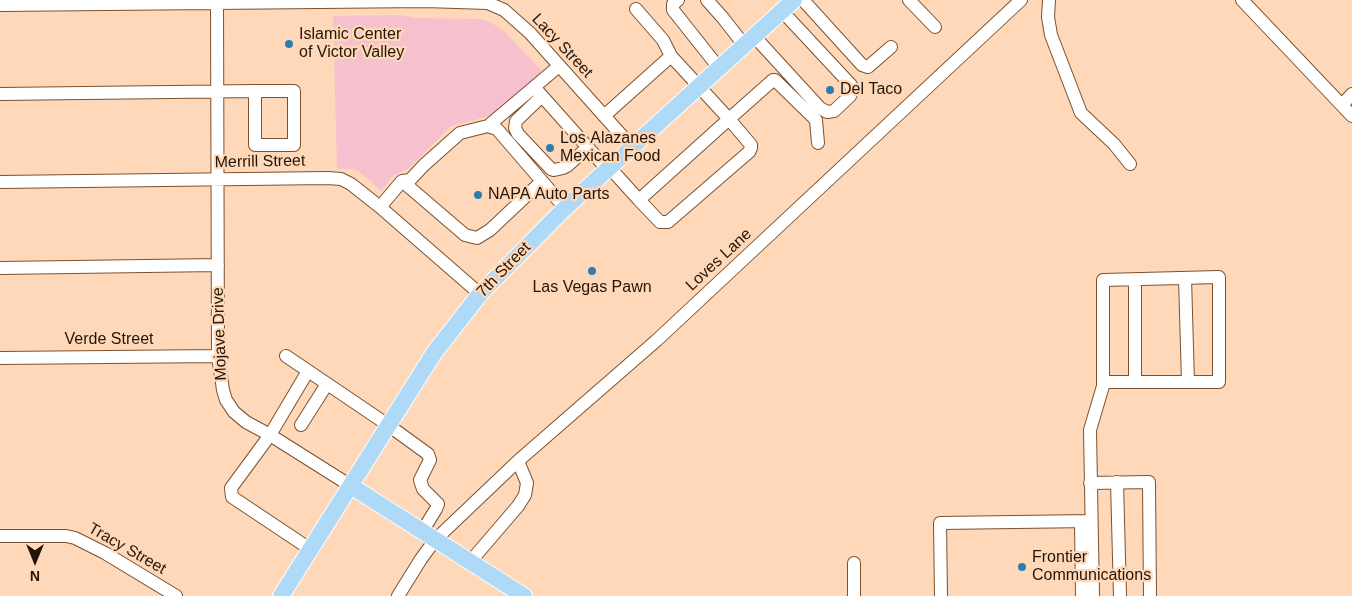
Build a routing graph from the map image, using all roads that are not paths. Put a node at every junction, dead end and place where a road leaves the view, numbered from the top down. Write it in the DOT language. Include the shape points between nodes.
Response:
graph roads {
  1 [pos="425,0"];
  2 [pos="678,0"];
  3 [pos="707,0"];
  4 [pos="803,0"];
  5 [pos="910,0"];
  6 [pos="1021,0"];
  7 [pos="1049,0"];
  8 [pos="1242,0"];
  9 [pos="216,2"];
  10 [pos="0,5"];
  11 [pos="788,5"];
  12 [pos="636,9"];
  13 [pos="935,27"];
  14 [pos="749,41"];
  15 [pos="892,47"];
  16 [pos="671,56"];
  17 [pos="559,66"];
  18 [pos="718,68"];
  19 [pos="698,87"];
  20 [pos="255,91"];
  21 [pos="217,92"];
  22 [pos="538,92"];
  23 [pos="0,94"];
  24 [pos="1352,94"];
  25 [pos="1342,105"];
  26 [pos="604,116"];
  27 [pos="1352,116"];
  28 [pos="729,119"];
  29 [pos="488,126"];
  30 [pos="818,143"];
  31 [pos="588,147"];
  32 [pos="632,147"];
  33 [pos="1130,164"];
  34 [pos="609,169"];
  35 [pos="218,179"];
  36 [pos="402,181"];
  37 [pos="542,181"];
  38 [pos="0,182"];
  39 [pos="640,200"];
  40 [pos="380,207"];
  41 [pos="565,208"];
  42 [pos="218,266"];
  43 [pos="0,268"];
  44 [pos="1185,278"];
  45 [pos="1135,280"];
  46 [pos="480,294"];
  47 [pos="218,356"];
  48 [pos="286,356"];
  49 [pos="0,358"];
  50 [pos="308,371"];
  51 [pos="1103,382"];
  52 [pos="1135,382"];
  53 [pos="1188,382"];
  54 [pos="327,384"];
  55 [pos="301,425"];
  56 [pos="388,425"];
  57 [pos="270,435"];
  58 [pos="518,462"];
  59 [pos="1117,482"];
  60 [pos="1090,483"];
  61 [pos="351,486"];
  62 [pos="1086,521"];
  63 [pos="0,536"];
  64 [pos="429,536"];
  65 [pos="310,549"];
  66 [pos="470,562"];
  67 [pos="854,563"];
  68 [pos="176,596"];
  69 [pos="281,596"];
  70 [pos="398,596"];
  71 [pos="524,596"];
  72 [pos="854,596"];
  73 [pos="941,596"];
  74 [pos="1082,596"];
  75 [pos="1093,596"];
  76 [pos="1120,596"];
  77 [pos="1150,596"];
  1 -- 9 [label="street, Lacy Street"];
  1 -- 17 [label="street, Lacy Street" via="488,3 504,10"];
  2 -- 18 [label="street" via="673,4 673,10"];
  3 -- 14 [label="street"];
  4 -- 15 [label="street" via="862,65 868,68"];
  5 -- 13 [label="street"];
  6 -- 58 [label="street, Loves Lane" via="657,340"];
  7 -- 33 [label="street" via="1051,34 1081,113"];
  8 -- 25 [label="street"];
  9 -- 10 [label="street, Lacy Street"];
  9 -- 21 [label="street, Mojave Drive"];
  11 -- 14 [label="main road, 7th Street"];
  11 -- 14 [label="street" via="851,85 850,96 834,111 820,108"];
  12 -- 16 [label="street" via="663,40"];
  14 -- 18 [label="main road, 7th Street"];
  16 -- 19 [label="street"];
  16 -- 26 [label="street"];
  17 -- 22 [label="street"];
  17 -- 26 [label="street, Lacy Street"];
  18 -- 19 [label="main road, 7th Street"];
  19 -- 28 [label="street"];
  19 -- 32 [label="main road, 7th Street"];
  20 -- 20 [label="street" via="255,145 294,145 294,90"];
  20 -- 21 [label="street"];
  21 -- 23 [label="street"];
  21 -- 35 [label="street, Mojave Drive"];
  22 -- 29 [label="street"];
  22 -- 31 [label="street"];
  22 -- 31 [label="street" via="516,121 518,134 554,170 567,166"];
  24 -- 25 [label="street"];
  25 -- 27 [label="street"];
  26 -- 32 [label="street, Lacy Street"];
  28 -- 30 [label="street" via="775,80 816,120"];
  28 -- 39 [label="street"];
  28 -- 39 [label="street" via="751,145 749,152 668,222 660,222"];
  29 -- 36 [label="street" via="460,133 410,180"];
  29 -- 37 [label="street" via="497,129"];
  31 -- 34 [label="street"];
  32 -- 34 [label="main road, 7th Street"];
  34 -- 39 [label="street"];
  34 -- 41 [label="main road, 7th Street"];
  35 -- 38 [label="street, Merrill Street"];
  35 -- 40 [label="street, Merrill Street" via="341,179"];
  35 -- 42 [label="street, Mojave Drive"];
  36 -- 37 [label="street" via="465,235 477,238 490,230"];
  36 -- 40 [label="street"];
  37 -- 41 [label="street"];
  40 -- 46 [label="street, Merrill Street"];
  41 -- 46 [label="main road, 7th Street"];
  42 -- 43 [label="street"];
  42 -- 47 [label="street, Mojave Drive"];
  44 -- 45 [label="street"];
  44 -- 53 [label="street"];
  44 -- 53 [label="street" via="1219,277 1219,382"];
  45 -- 51 [label="street" via="1103,280"];
  45 -- 52 [label="street"];
  46 -- 56 [label="main road, 7th Street" via="434,353"];
  47 -- 49 [label="street, Verde Street"];
  47 -- 57 [label="street, Mojave Drive" via="226,400 246,422"];
  48 -- 50 [label="street"];
  50 -- 54 [label="street"];
  50 -- 57 [label="street"];
  51 -- 52 [label="street"];
  51 -- 60 [label="street" via="1090,430"];
  52 -- 53 [label="street"];
  54 -- 55 [label="street"];
  54 -- 56 [label="street"];
  56 -- 61 [label="main road, 7th Street"];
  56 -- 64 [label="street" via="428,454 430,460 420,480 423,489 438,504"];
  57 -- 61 [label="street, Mojave Drive"];
  57 -- 65 [label="street" via="231,488 232,496"];
  58 -- 64 [label="street, Loves Lane"];
  58 -- 66 [label="street" via="527,483 525,495"];
  59 -- 60 [label="street"];
  59 -- 76 [label="street"];
  59 -- 77 [label="street" via="1149,482"];
  60 -- 62 [label="street"];
  61 -- 64 [label="main road, Mojave Drive"];
  61 -- 65 [label="main road, 7th Street"];
  62 -- 73 [label="street" via="940,523"];
  62 -- 74 [label="street"];
  62 -- 75 [label="street"];
  63 -- 68 [label="street, Tracy Street" via="75,538 105,552"];
  64 -- 66 [label="main road, Mojave Drive"];
  64 -- 70 [label="street" via="421,559"];
  65 -- 69 [label="main road, 7th Street"];
  66 -- 71 [label="main road, Mojave Drive"];
  67 -- 72 [label="street"];
}
